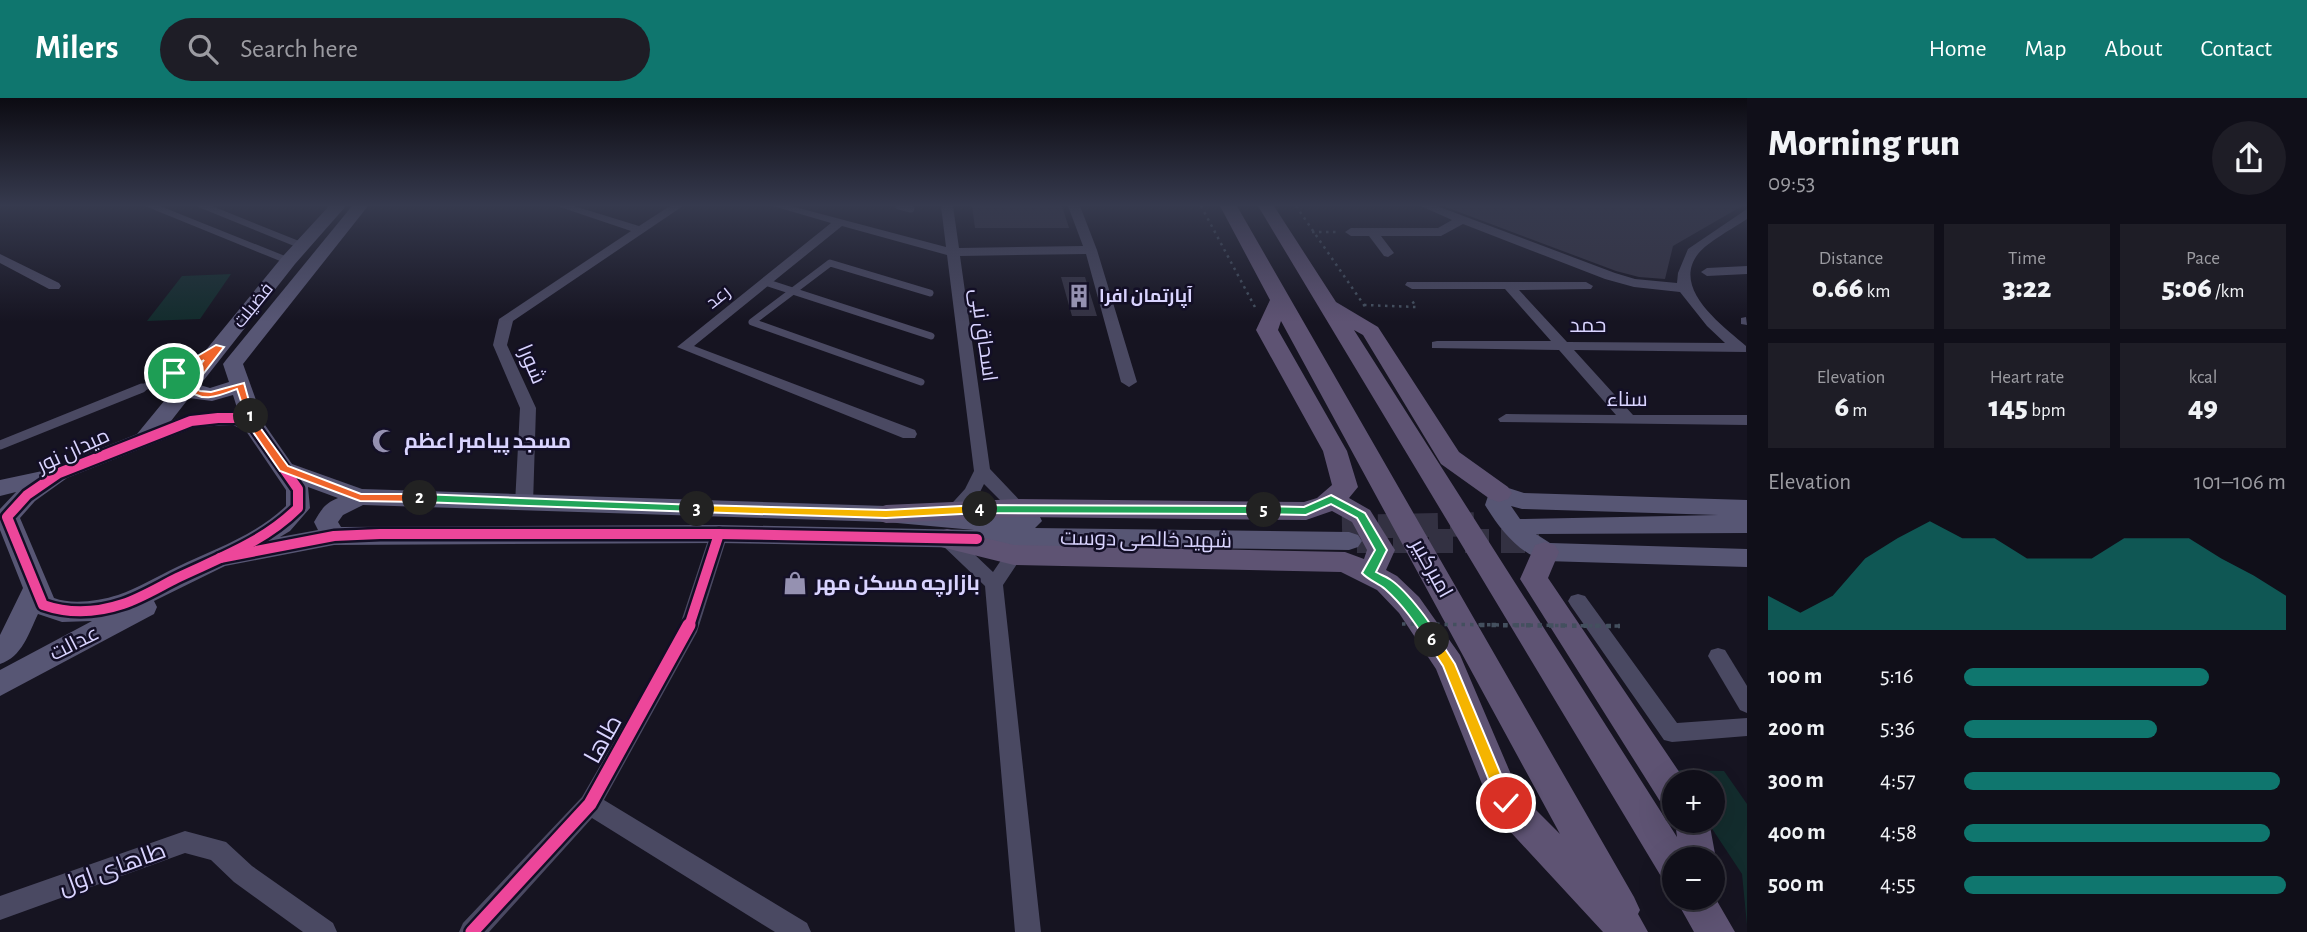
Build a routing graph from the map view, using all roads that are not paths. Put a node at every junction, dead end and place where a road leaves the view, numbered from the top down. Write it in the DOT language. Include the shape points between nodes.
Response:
graph roads {
  1 [pos="251,245"];
  2 [pos="303,245"];
  3 [pos="328,245"];
  4 [pos="617,245"];
  5 [pos="812,245"];
  6 [pos="924,245"];
  7 [pos="951,245"];
  8 [pos="1089,245"];
  9 [pos="1249,245"];
  10 [pos="1290,245"];
  11 [pos="1382,245"];
  12 [pos="1530,245"];
  13 [pos="1702,245"];
  14 [pos="326,248"];
  15 [pos="1091,250"];
  16 [pos="952,252"];
  17 [pos="1388,253"];
  18 [pos="0,258"];
  19 [pos="289,260"];
  20 [pos="313,264"];
  21 [pos="1747,270"];
  22 [pos="1707,272"];
  23 [pos="765,282"];
  24 [pos="1412,285"];
  25 [pos="54,286"];
  26 [pos="1509,286"];
  27 [pos="1586,286"];
  28 [pos="1684,288"];
  29 [pos="794,291"];
  30 [pos="930,293"];
  31 [pos="1280,301"];
  32 [pos="1327,305"];
  33 [pos="930,336"];
  34 [pos="1437,345"];
  35 [pos="1563,346"];
  36 [pos="220,347"];
  37 [pos="1743,351"];
  38 [pos="921,382"];
  39 [pos="1129,382"];
  40 [pos="241,385"];
  41 [pos="188,386"];
  42 [pos="1506,419"];
  43 [pos="1629,420"];
  44 [pos="1747,420"];
  45 [pos="254,426"];
  46 [pos="909,435"];
  47 [pos="145,439"];
  48 [pos="0,445"];
  49 [pos="284,469"];
  50 [pos="982,471"];
  51 [pos="59,473"];
  52 [pos="0,488"];
  53 [pos="1499,493"];
  54 [pos="360,498"];
  55 [pos="1331,499"];
  56 [pos="524,504"];
  57 [pos="1747,508"];
  58 [pos="954,511"];
  59 [pos="886,514"];
  60 [pos="1747,524"];
  61 [pos="980,530"];
  62 [pos="1022,530"];
  63 [pos="7,532"];
  64 [pos="719,534"];
  65 [pos="1345,534"];
  66 [pos="334,536"];
  67 [pos="947,539"];
  68 [pos="1537,539"];
  69 [pos="1747,542"];
  70 [pos="220,558"];
  71 [pos="1747,558"];
  72 [pos="1368,573"];
  73 [pos="181,576"];
  74 [pos="994,584"];
  75 [pos="37,588"];
  76 [pos="1578,601"];
  77 [pos="0,653"];
  78 [pos="1718,656"];
  79 [pos="0,684"];
  80 [pos="1747,704"];
  81 [pos="1747,727"];
  82 [pos="1662,775"];
  83 [pos="590,804"];
  84 [pos="1663,847"];
  85 [pos="0,908"];
  86 [pos="324,932"];
  87 [pos="472,932"];
  88 [pos="798,932"];
  89 [pos="1028,932"];
  90 [pos="1632,932"];
  1 -- 19 [label="street"];
  2 -- 14 [label="street"];
  2 -- 19 [label="street, فضیلت"];
  3 -- 14 [label="street, فضیلت"];
  4 -- 56 [label="street, شورا" via="506,319 500,345 528,408"];
  5 -- 23 [label="street, رعد"];
  6 -- 16 [label="street"];
  7 -- 16 [label="street, اسحاق نبی"];
  8 -- 15 [label="street"];
  9 -- 31 [label="main road, امیرکبیر"];
  10 -- 32 [label="main road"];
  11 -- 17 [label="street"];
  12 -- 28 [label="street" via="1634,283"];
  13 -- 28 [label="street" via="1692,252"];
  14 -- 20 [label="street, فضیلت"];
  15 -- 16 [label="street"];
  15 -- 39 [label="street"];
  16 -- 50 [label="street, اسحاق نبی"];
  18 -- 25 [label="street"];
  19 -- 20 [label="street"];
  19 -- 36 [label="street, فضیلت"];
  20 -- 40 [label="street, فضیلت" via="233,363"];
  21 -- 22 [label="street"];
  23 -- 29 [label="lane"];
  23 -- 46 [label="street, رعد" via="684,347"];
  24 -- 26 [label="street"];
  26 -- 27 [label="street"];
  26 -- 35 [label="street"];
  28 -- 37 [label="street"];
  29 -- 30 [label="lane" via="830,264"];
  29 -- 33 [label="lane"];
  29 -- 38 [label="lane" via="752,323"];
  31 -- 55 [label="main road" via="1267,330 1335,451 1345,487"];
  31 -- 90 [label="main road, امیرکبیر"];
  32 -- 53 [label="main road" via="1371,331 1450,458"];
  32 -- 84 [label="main road"];
  34 -- 35 [label="street, حمد"];
  35 -- 37 [label="street, حمد"];
  35 -- 43 [label="street"];
  36 -- 41 [label="street, فضیلت"];
  36 -- 48 [label="lane" via="126,396"];
  40 -- 41 [label="street" via="212,395 197,394"];
  40 -- 45 [label="street, فضیلت"];
  41 -- 47 [label="street, فضیلت"];
  42 -- 43 [label="street, سناء"];
  43 -- 44 [label="street, سناء"];
  45 -- 47 [label="street, میدان نور" via="237,418 191,421"];
  45 -- 49 [label="street, میدان نور"];
  47 -- 51 [label="street, میدان نور"];
  49 -- 54 [label="street"];
  49 -- 70 [label="street, میدان نور" via="298,489 298,508 281,525"];
  50 -- 58 [label="street" via="972,492"];
  50 -- 62 [label="street"];
  51 -- 52 [label="street"];
  51 -- 63 [label="street, میدان نور" via="27,495 7,517"];
  53 -- 57 [label="street" via="1522,500"];
  53 -- 68 [label="street" via="1497,505 1509,524 1532,544"];
  54 -- 56 [label="street"];
  54 -- 66 [label="street" via="334,509 326,522"];
  55 -- 62 [label="main road" via="1306,511"];
  55 -- 72 [label="main road" via="1361,516 1381,550"];
  56 -- 59 [label="street"];
  58 -- 59 [label="main road"];
  58 -- 62 [label="main road"];
  59 -- 61 [label="street"];
  60 -- 68 [label="street"];
  61 -- 62 [label="street, شهید خالصی دوست"];
  61 -- 67 [label="street"];
  62 -- 65 [label="street, شهید خالصی دوست"];
  62 -- 67 [label="main road"];
  62 -- 72 [label="main road" via="1345,562"];
  62 -- 74 [label="street"];
  63 -- 75 [label="street, میدان نور"];
  64 -- 66 [label="street"];
  64 -- 67 [label="street"];
  64 -- 83 [label="street, طاها" via="687,632"];
  66 -- 70 [label="street"];
  67 -- 74 [label="street"];
  68 -- 69 [label="street"];
  68 -- 71 [label="street"];
  68 -- 82 [label="main road" via="1534,579"];
  70 -- 73 [label="street, میدان نور"];
  72 -- 90 [label="main road" via="1387,583 1409,605 1449,664 1506,803"];
  73 -- 75 [label="street, میدان نور" via="123,604 90,611 62,612 43,606"];
  73 -- 79 [label="street, عدالت" via="138,612"];
  74 -- 89 [label="street"];
  75 -- 77 [label="street, عدالت" via="12,640"];
  76 -- 81 [label="street" via="1672,733"];
  78 -- 80 [label="street"];
  83 -- 87 [label="street, طاها"];
  83 -- 88 [label="street"];
  85 -- 86 [label="street, طاهای اول" via="185,842 218,850"];
}
